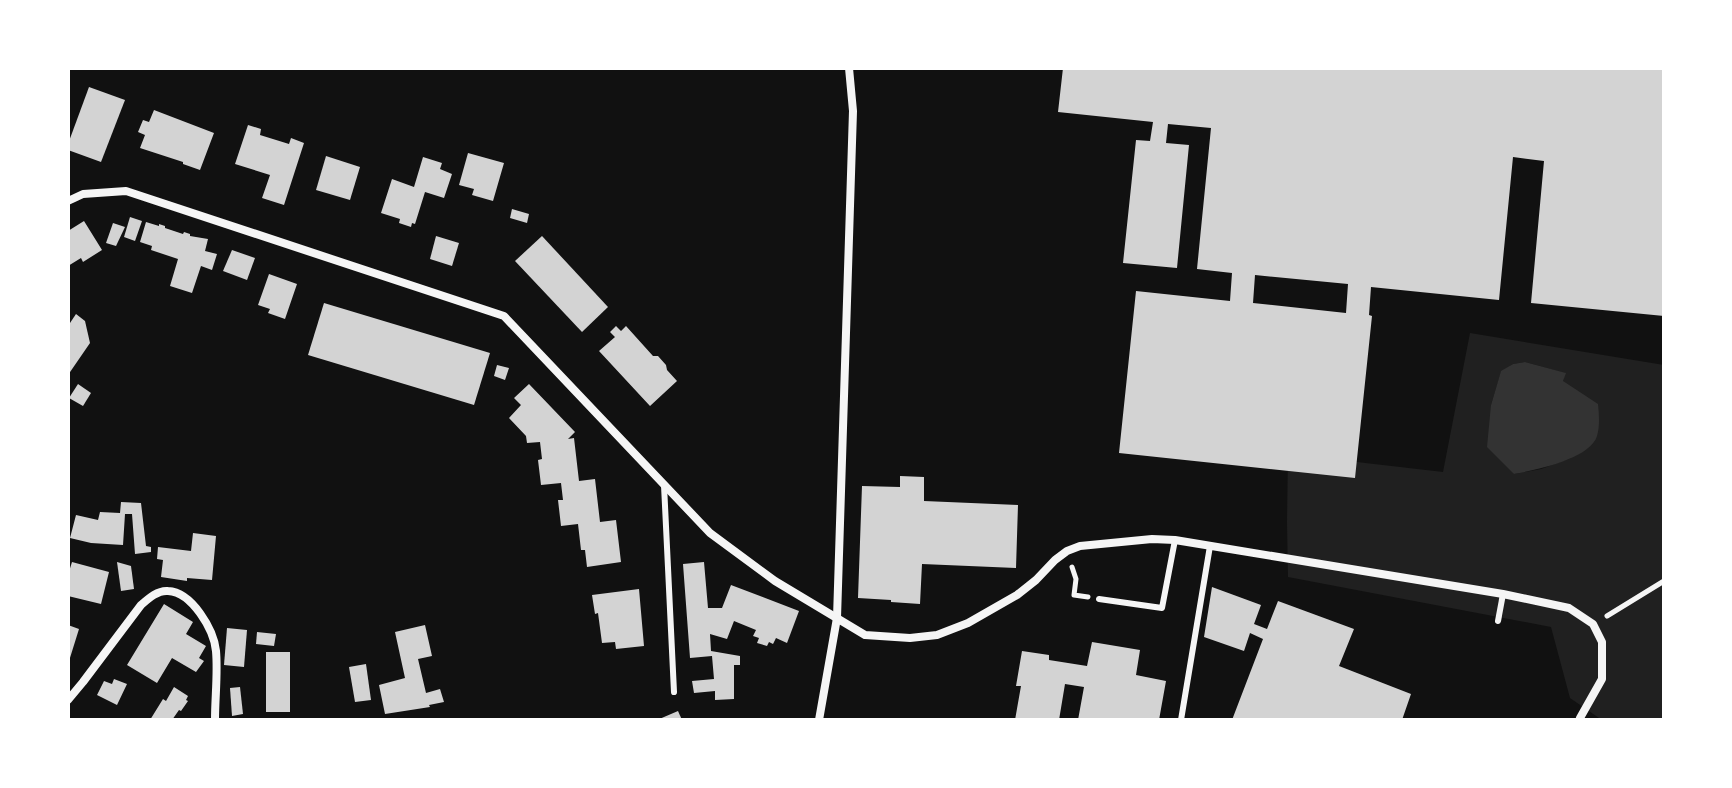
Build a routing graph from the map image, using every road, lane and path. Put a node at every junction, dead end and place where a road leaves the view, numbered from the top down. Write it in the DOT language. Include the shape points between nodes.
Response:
graph roads {
  1 [pos="849,68"];
  2 [pos="68,201"];
  3 [pos="664,485"];
  4 [pos="1175,540"];
  5 [pos="1210,546"];
  6 [pos="1076,579"];
  7 [pos="1664,581"];
  8 [pos="1503,594"];
  9 [pos="1086,597"];
  10 [pos="1099,599"];
  11 [pos="837,618"];
  12 [pos="1498,621"];
  13 [pos="1593,624"];
  14 [pos="674,692"];
  15 [pos="68,700"];
  16 [pos="1579,719"];
  17 [pos="215,720"];
  18 [pos="819,720"];
  19 [pos="1181,720"];
  1 -- 11 [label="street" via="853,111"];
  2 -- 3 [label="street" via="83,194 126,191 504,316"];
  3 -- 11 [label="street" via="710,533"];
  3 -- 14 [label="lane"];
  4 -- 5 [label="street"];
  4 -- 10 [label="lane" via="1162,608"];
  4 -- 11 [label="street" via="1067,551 1017,595 937,635 865,635"];
  5 -- 8 [label="street"];
  5 -- 19 [label="lane"];
  6 -- 9 [label="path" via="1074,595"];
  7 -- 13 [label="path"];
  8 -- 12 [label="lane"];
  8 -- 13 [label="street" via="1569,608"];
  11 -- 18 [label="street"];
  13 -- 16 [label="street" via="1602,642 1602,679"];
  15 -- 17 [label="street" via="141,605 167,590 192,603 206,620 216,649"];
}
